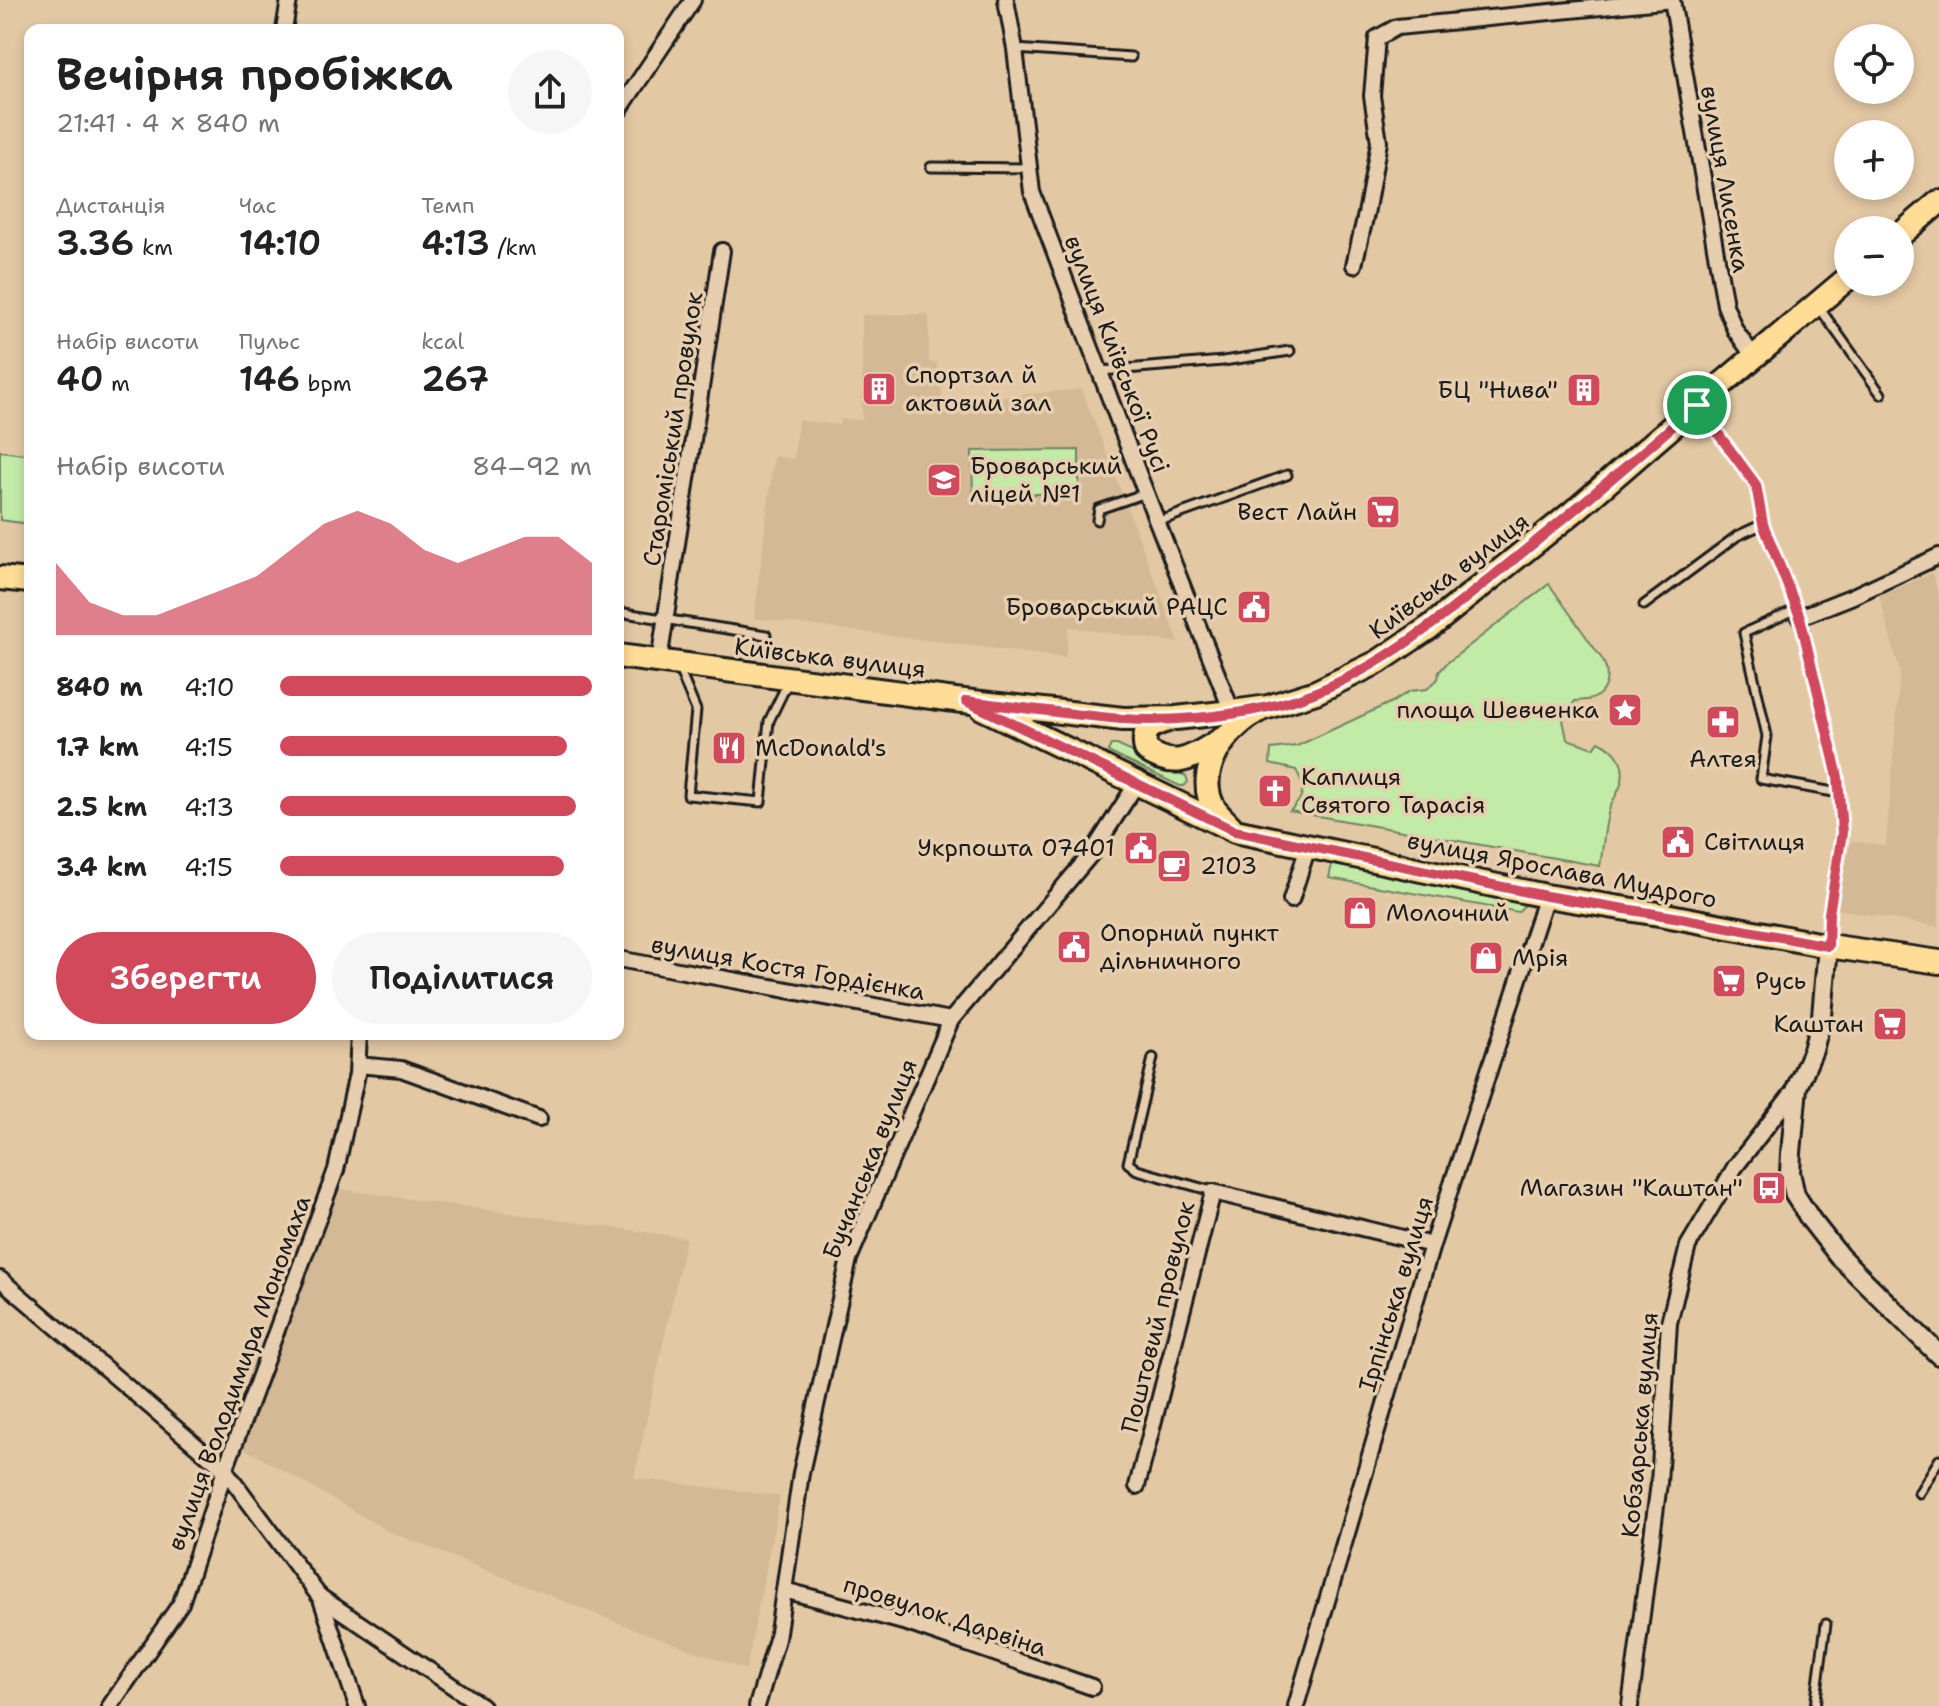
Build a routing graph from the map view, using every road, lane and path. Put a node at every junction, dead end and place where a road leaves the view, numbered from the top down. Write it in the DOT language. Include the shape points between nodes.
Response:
graph roads {
  1 [pos="289,0"];
  2 [pos="693,0"];
  3 [pos="1006,0"];
  4 [pos="1672,0"];
  5 [pos="285,24"];
  6 [pos="1015,49"];
  7 [pos="1131,57"];
  8 [pos="624,103"];
  9 [pos="931,167"];
  10 [pos="1029,168"];
  11 [pos="1939,202"];
  12 [pos="1914,223"];
  13 [pos="722,251"];
  14 [pos="1354,265"];
  15 [pos="1834,290"];
  16 [pos="1817,304"];
  17 [pos="1290,351"];
  18 [pos="1754,357"];
  19 [pos="1100,371"];
  20 [pos="1881,394"];
  21 [pos="1697,405"];
  22 [pos="1287,475"];
  23 [pos="1146,493"];
  24 [pos="1097,520"];
  25 [pos="1157,522"];
  26 [pos="1763,524"];
  27 [pos="1939,556"];
  28 [pos="0,578"];
  29 [pos="24,580"];
  30 [pos="1644,605"];
  31 [pos="624,613"];
  32 [pos="1799,613"];
  33 [pos="666,620"];
  34 [pos="766,635"];
  35 [pos="624,657"];
  36 [pos="668,662"];
  37 [pos="790,679"];
  38 [pos="966,701"];
  39 [pos="1268,707"];
  40 [pos="1232,712"];
  41 [pos="1176,718"];
  42 [pos="1227,737"];
  43 [pos="1137,783"];
  44 [pos="1839,793"];
  45 [pos="1235,831"];
  46 [pos="1308,847"];
  47 [pos="1546,896"];
  48 [pos="1291,900"];
  49 [pos="1828,946"];
  50 [pos="624,960"];
  51 [pos="1939,962"];
  52 [pos="951,1020"];
  53 [pos="359,1040"];
  54 [pos="1153,1058"];
  55 [pos="358,1065"];
  56 [pos="1797,1087"];
  57 [pos="539,1119"];
  58 [pos="1213,1192"];
  59 [pos="1432,1245"];
  60 [pos="0,1279"];
  61 [pos="1939,1355"];
  62 [pos="1939,1460"];
  63 [pos="225,1470"];
  64 [pos="1137,1486"];
  65 [pos="1919,1493"];
  66 [pos="784,1590"];
  67 [pos="319,1596"];
  68 [pos="1826,1624"];
  69 [pos="1092,1687"];
  70 [pos="110,1706"];
  71 [pos="357,1706"];
  72 [pos="482,1706"];
  73 [pos="757,1706"];
  74 [pos="1296,1706"];
  75 [pos="1630,1706"];
  76 [pos="1815,1706"];
  1 -- 5 [label="street"];
  2 -- 8 [label="street"];
  3 -- 6 [label="street, вулиця Київської Русі"];
  4 -- 14 [label="street" via="1397,27 1377,38 1372,96 1379,142"];
  4 -- 18 [label="street, вулиця Лисенка" via="1725,305"];
  6 -- 7 [label="lane"];
  6 -- 10 [label="street, вулиця Київської Русі"];
  9 -- 10 [label="lane"];
  10 -- 19 [label="street, вулиця Київської Русі" via="1032,192"];
  11 -- 12 [label="main road"];
  13 -- 33 [label="street, Староміський провулок"];
  15 -- 16 [label="main road, Київська вулиця"];
  16 -- 18 [label="main road, Київська вулиця"];
  16 -- 20 [label="lane"];
  17 -- 19 [label="lane"];
  18 -- 21 [label="main road, Київська вулиця"];
  19 -- 23 [label="street, вулиця Київської Русі"];
  21 -- 26 [label="lane" via="1756,485"];
  21 -- 39 [label="main road, Київська вулиця" via="1430,627 1353,676"];
  22 -- 25 [label="lane"];
  23 -- 24 [label="lane" via="1099,509"];
  23 -- 25 [label="street, вулиця Київської Русі"];
  25 -- 40 [label="street, вулиця Київської Русі"];
  26 -- 30 [label="lane" via="1737,536"];
  26 -- 32 [label="lane"];
  27 -- 32 [label="street" via="1853,596"];
  28 -- 29 [label="main road"];
  31 -- 33 [label="lane"];
  32 -- 44 [label="lane"];
  32 -- 44 [label="lane" via="1744,633 1767,736 1761,779"];
  33 -- 34 [label="lane"];
  33 -- 36 [label="street, Староміський провулок"];
  35 -- 36 [label="main road, Київська вулиця"];
  36 -- 37 [label="main road, Київська вулиця"];
  36 -- 37 [label="lane" via="696,710 688,795 761,802 769,721"];
  37 -- 38 [label="main road, Київська вулиця"];
  38 -- 41 [label="main road, Київська вулиця" via="1123,719"];
  38 -- 43 [label="main road, вулиця Ярослава Мудрого"];
  39 -- 40 [label="main road, Київська вулиця"];
  39 -- 42 [label="main road"];
  40 -- 41 [label="main road, Київська вулиця"];
  41 -- 42 [label="main road" via="1153,725 1143,740 1146,750 1165,761 1184,760"];
  42 -- 45 [label="main road" via="1212,761 1207,786 1215,810"];
  43 -- 45 [label="main road, вулиця Ярослава Мудрого"];
  43 -- 52 [label="street, Бучанська вулиця" via="1092,853"];
  44 -- 49 [label="lane" via="1842,833"];
  45 -- 46 [label="main road, вулиця Ярослава Мудрого"];
  46 -- 47 [label="main road, вулиця Ярослава Мудрого"];
  46 -- 48 [label="street"];
  47 -- 49 [label="main road, вулиця Ярослава Мудрого"];
  47 -- 59 [label="street, Ірпінська вулиця"];
  49 -- 51 [label="main road, вулиця Ярослава Мудрого"];
  49 -- 56 [label="street" via="1822,1016"];
  50 -- 52 [label="street, вулиця Костя Гордієнка"];
  52 -- 66 [label="street, Бучанська вулиця" via="849,1259 801,1473"];
  53 -- 55 [label="street, вулиця Володимира Мономаха"];
  54 -- 58 [label="lane" via="1128,1163"];
  55 -- 57 [label="street" via="401,1069"];
  55 -- 63 [label="street, вулиця Володимира Мономаха" via="336,1170"];
  56 -- 61 [label="street" via="1790,1163 1795,1195 1840,1257"];
  56 -- 75 [label="street, Кобзарська вулиця" via="1735,1167 1688,1246 1669,1323 1659,1483"];
  58 -- 59 [label="street, Поштовий провулок"];
  58 -- 64 [label="street, Поштовий провулок"];
  59 -- 74 [label="street, Ірпінська вулиця"];
  60 -- 63 [label="street"];
  62 -- 65 [label="lane"];
  63 -- 67 [label="street"];
  63 -- 70 [label="street, вулиця Володимира Мономаха" via="181,1603"];
  66 -- 69 [label="street, провулок Дарвіна" via="907,1623"];
  66 -- 73 [label="street, Бучанська вулиця" via="777,1639"];
  67 -- 71 [label="street"];
  67 -- 72 [label="street"];
  68 -- 76 [label="lane"];
}
